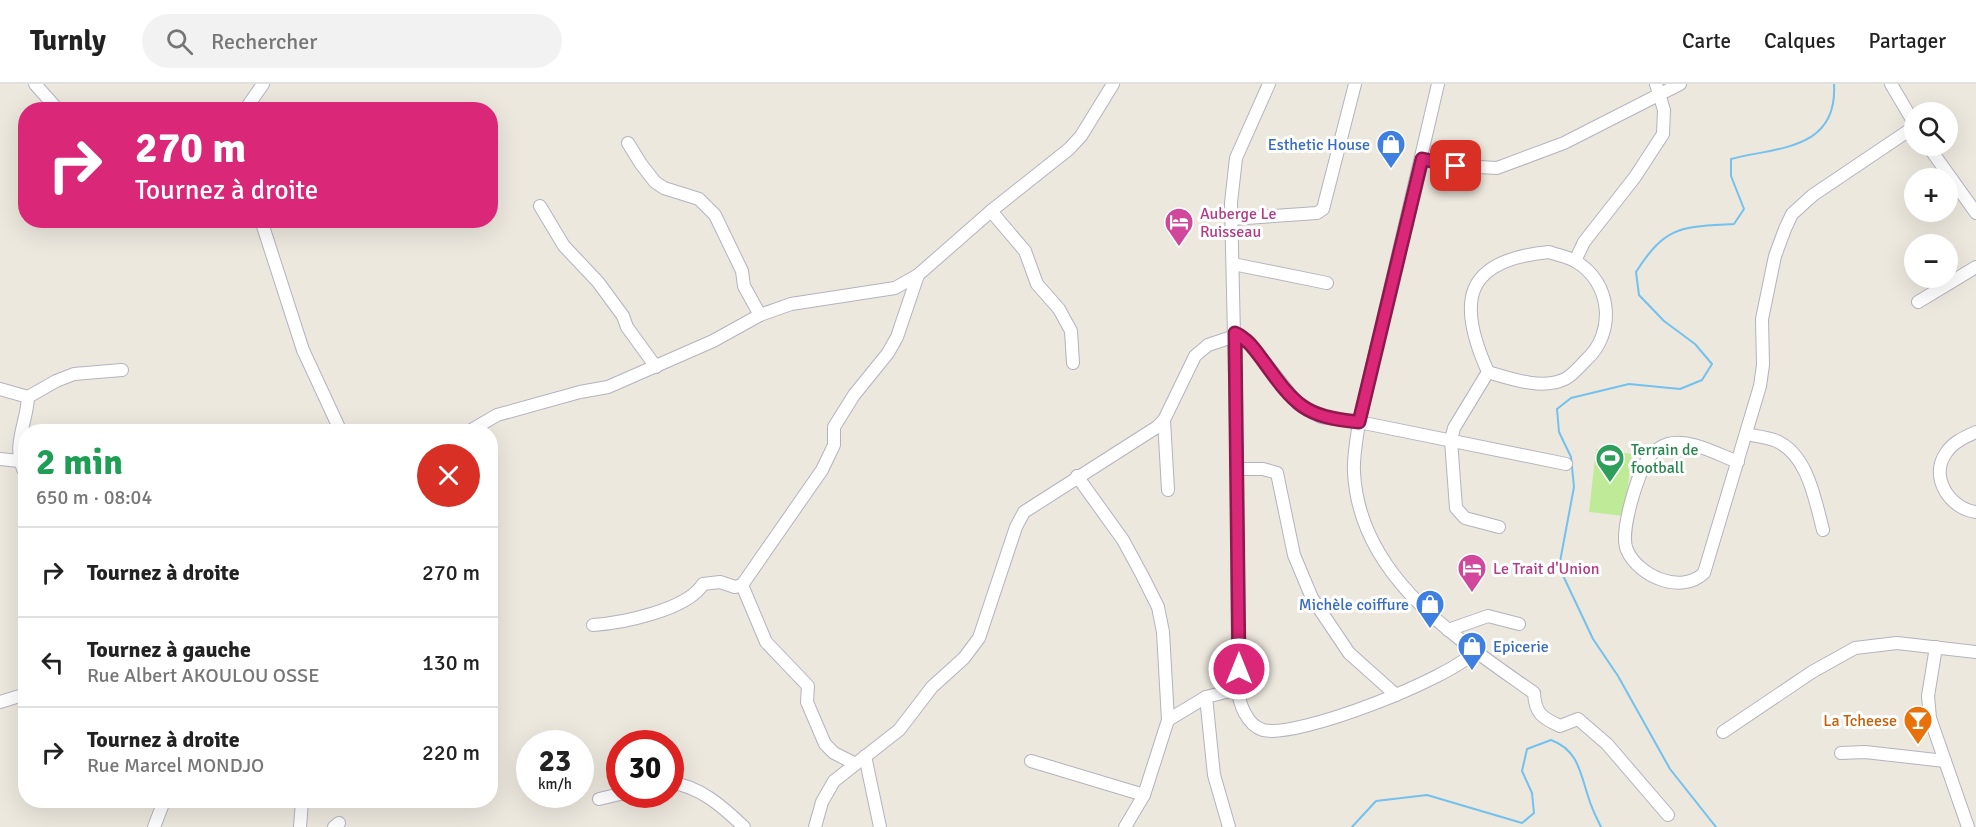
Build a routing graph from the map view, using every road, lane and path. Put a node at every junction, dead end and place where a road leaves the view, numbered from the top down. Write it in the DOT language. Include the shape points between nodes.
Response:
graph roads {
  1 [pos="35,84"];
  2 [pos="263,84"];
  3 [pos="1113,84"];
  4 [pos="1269,84"];
  5 [pos="1355,84"];
  6 [pos="1438,84"];
  7 [pos="1680,84"];
  8 [pos="1891,84"];
  9 [pos="1658,90"];
  10 [pos="51,102"];
  11 [pos="251,102"];
  12 [pos="1904,107"];
  13 [pos="1904,132"];
  14 [pos="628,143"];
  15 [pos="1935,156"];
  16 [pos="1422,159"];
  17 [pos="540,206"];
  18 [pos="991,211"];
  19 [pos="1976,213"];
  20 [pos="1231,219"];
  21 [pos="264,228"];
  22 [pos="1575,261"];
  23 [pos="1233,264"];
  24 [pos="1976,267"];
  25 [pos="918,275"];
  26 [pos="1327,283"];
  27 [pos="1918,302"];
  28 [pos="760,315"];
  29 [pos="1235,334"];
  30 [pos="1073,363"];
  31 [pos="656,367"];
  32 [pos="122,370"];
  33 [pos="1488,372"];
  34 [pos="0,389"];
  35 [pos="28,397"];
  36 [pos="1164,420"];
  37 [pos="1359,422"];
  38 [pos="22,424"];
  39 [pos="337,424"];
  40 [pos="482,424"];
  41 [pos="1976,432"];
  42 [pos="1746,434"];
  43 [pos="1451,440"];
  44 [pos="0,459"];
  45 [pos="18,461"];
  46 [pos="1738,462"];
  47 [pos="1566,464"];
  48 [pos="1237,469"];
  49 [pos="1077,476"];
  50 [pos="1168,490"];
  51 [pos="1976,512"];
  52 [pos="1499,527"];
  53 [pos="1823,530"];
  54 [pos="742,585"];
  55 [pos="1519,624"];
  56 [pos="594,625"];
  57 [pos="1448,630"];
  58 [pos="1936,647"];
  59 [pos="1475,651"];
  60 [pos="1976,652"];
  61 [pos="1238,689"];
  62 [pos="1396,695"];
  63 [pos="18,696"];
  64 [pos="1206,697"];
  65 [pos="0,702"];
  66 [pos="1168,720"];
  67 [pos="1722,732"];
  68 [pos="1841,753"];
  69 [pos="865,756"];
  70 [pos="1031,761"];
  71 [pos="1945,761"];
  72 [pos="854,763"];
  73 [pos="684,784"];
  74 [pos="1144,795"];
  75 [pos="606,797"];
  76 [pos="599,799"];
  77 [pos="161,808"];
  78 [pos="301,808"];
  79 [pos="1668,815"];
  80 [pos="154,827"];
  81 [pos="300,827"];
  82 [pos="744,827"];
  83 [pos="815,827"];
  84 [pos="880,827"];
  85 [pos="1125,827"];
  86 [pos="1229,827"];
  87 [pos="1968,827"];
  1 -- 10 [label="street"];
  2 -- 11 [label="street"];
  3 -- 18 [label="street" via="1069,149"];
  4 -- 20 [label="street" via="1236,158"];
  5 -- 20 [label="street" via="1323,209 1317,213"];
  6 -- 16 [label="street"];
  7 -- 9 [label="street"];
  8 -- 12 [label="street"];
  9 -- 16 [label="street" via="1564,143 1497,168 1444,165"];
  9 -- 22 [label="street" via="1664,110 1663,134 1584,242"];
  13 -- 42 [label="street" via="1792,214 1775,256 1765,299 1761,339 1764,365"];
  14 -- 28 [label="street" via="655,182 699,199 715,215"];
  15 -- 19 [label="street"];
  16 -- 37 [label="street"];
  17 -- 31 [label="street" via="564,246 598,282"];
  18 -- 25 [label="street"];
  18 -- 30 [label="street" via="1025,251 1037,285 1059,309 1071,331"];
  20 -- 23 [label="street"];
  21 -- 39 [label="street" via="303,350"];
  22 -- 33 [label="street" via="1549,252 1521,255 1494,265 1473,288 1469,318"];
  22 -- 33 [label="street" via="1594,280 1605,305 1607,323 1603,340 1592,355 1567,378 1549,383 1513,380"];
  23 -- 26 [label="street"];
  23 -- 29 [label="street"];
  24 -- 27 [label="street"];
  25 -- 28 [label="street" via="895,288 799,302"];
  25 -- 54 [label="street" via="897,337 834,427 834,445 822,470"];
  28 -- 31 [label="street"];
  29 -- 36 [label="street" via="1195,356"];
  29 -- 37 [label="street" via="1248,341 1298,404 1322,417"];
  29 -- 48 [label="street"];
  31 -- 40 [label="street" via="608,387 497,415"];
  32 -- 35 [label="street" via="74,374"];
  33 -- 43 [label="street" via="1461,414"];
  34 -- 35 [label="street"];
  35 -- 38 [label="street"];
  36 -- 49 [label="street"];
  36 -- 50 [label="street"];
  37 -- 43 [label="street"];
  37 -- 57 [label="street" via="1354,471 1369,535 1407,591"];
  41 -- 51 [label="street" via="1949,448 1940,464 1942,485 1956,504"];
  42 -- 46 [label="street"];
  42 -- 53 [label="street" via="1775,441 1794,452"];
  43 -- 47 [label="street"];
  43 -- 52 [label="street" via="1459,515"];
  44 -- 45 [label="street"];
  46 -- 46 [label="street" via="1704,573 1688,582 1673,582 1657,578 1635,562 1624,538 1637,482 1650,456 1668,444 1679,443"];
  48 -- 61 [label="street"];
  48 -- 62 [label="street" via="1277,473 1294,555 1312,598 1349,653"];
  49 -- 66 [label="street" via="1123,540 1158,608"];
  49 -- 69 [label="street" via="1024,512 979,638 957,666 932,687 899,730"];
  54 -- 56 [label="street" via="703,584 691,596 657,611 616,624"];
  54 -- 72 [label="street" via="766,642 808,686 807,702 825,744"];
  55 -- 57 [label="street" via="1488,616"];
  57 -- 59 [label="street"];
  58 -- 60 [label="street"];
  58 -- 67 [label="street" via="1887,643 1851,649"];
  58 -- 71 [label="street" via="1928,696 1930,718"];
  59 -- 62 [label="street" via="1463,663"];
  59 -- 79 [label="street" via="1534,693 1539,715 1560,726 1578,719 1607,744"];
  61 -- 62 [label="street" via="1247,717 1262,729 1270,730 1334,717"];
  61 -- 64 [label="street"];
  63 -- 65 [label="street"];
  64 -- 66 [label="street"];
  64 -- 86 [label="street" via="1214,776"];
  66 -- 74 [label="street"];
  68 -- 71 [label="street"];
  69 -- 72 [label="street"];
  69 -- 84 [label="street"];
  70 -- 74 [label="street"];
  71 -- 87 [label="street"];
  72 -- 83 [label="street" via="834,781 822,802"];
  73 -- 82 [label="street" via="702,793"];
  74 -- 85 [label="street"];
  75 -- 76 [label="street"];
  77 -- 80 [label="street"];
  78 -- 81 [label="street"];
}
